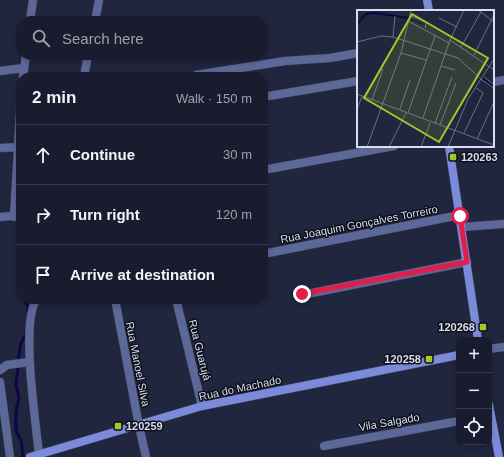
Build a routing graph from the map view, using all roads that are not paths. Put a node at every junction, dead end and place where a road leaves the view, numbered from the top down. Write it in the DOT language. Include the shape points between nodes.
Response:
graph roads {
  1 [pos="33,0"];
  2 [pos="99,0"];
  3 [pos="427,0"];
  4 [pos="429,10"];
  5 [pos="31,16"];
  6 [pos="95,16"];
  7 [pos="357,53"];
  8 [pos="25,60"];
  9 [pos="87,60"];
  10 [pos="0,71"];
  11 [pos="16,72"];
  12 [pos="24,72"];
  13 [pos="85,72"];
  14 [pos="214,72"];
  15 [pos="504,80"];
  16 [pos="357,81"];
  17 [pos="494,82"];
  18 [pos="268,96"];
  19 [pos="16,147"];
  20 [pos="389,147"];
  21 [pos="449,147"];
  22 [pos="0,148"];
  23 [pos="268,169"];
  24 [pos="16,216"];
  25 [pos="460,216"];
  26 [pos="0,217"];
  27 [pos="504,224"];
  28 [pos="462,227"];
  29 [pos="268,253"];
  30 [pos="467,262"];
  31 [pos="302,294"];
  32 [pos="35,304"];
  33 [pos="116,304"];
  34 [pos="177,304"];
  35 [pos="478,337"];
  36 [pos="504,347"];
  37 [pos="492,349"];
  38 [pos="456,356"];
  39 [pos="30,362"];
  40 [pos="0,370"];
  41 [pos="0,382"];
  42 [pos="202,406"];
  43 [pos="456,422"];
  44 [pos="492,425"];
  45 [pos="139,426"];
  46 [pos="324,446"];
  47 [pos="33,456"];
  48 [pos="10,457"];
  49 [pos="146,457"];
  50 [pos="499,457"];
  1 -- 5 [label="street"];
  2 -- 6 [label="street"];
  3 -- 4 [label="street"];
  7 -- 14 [label="street" via="330,58 285,60"];
  8 -- 12 [label="street"];
  9 -- 13 [label="street"];
  10 -- 11 [label="street"];
  15 -- 17 [label="street"];
  16 -- 18 [label="street"];
  19 -- 22 [label="street"];
  20 -- 23 [label="street"];
  21 -- 25 [label="street"];
  24 -- 26 [label="street"];
  25 -- 28 [label="street"];
  25 -- 29 [label="street, Rua Joaquim Gonçalves Torreiro"];
  27 -- 28 [label="street"];
  28 -- 30 [label="street"];
  30 -- 31 [label="street"];
  30 -- 35 [label="street"];
  32 -- 39 [label="street" via="32,310"];
  33 -- 45 [label="street, Rua Manoel Silva"];
  34 -- 42 [label="street, Rua Guarujá"];
  36 -- 37 [label="street"];
  38 -- 42 [label="street, Rua do Machado"];
  39 -- 40 [label="street" via="7,365"];
  39 -- 47 [label="street"];
  41 -- 48 [label="street"];
  42 -- 45 [label="street, Rua do Machado"];
  43 -- 46 [label="street, Vila Salgado"];
  44 -- 50 [label="street"];
  45 -- 47 [label="street, Rua do Machado"];
  45 -- 49 [label="street, Rua Manoel Silva"];
}
